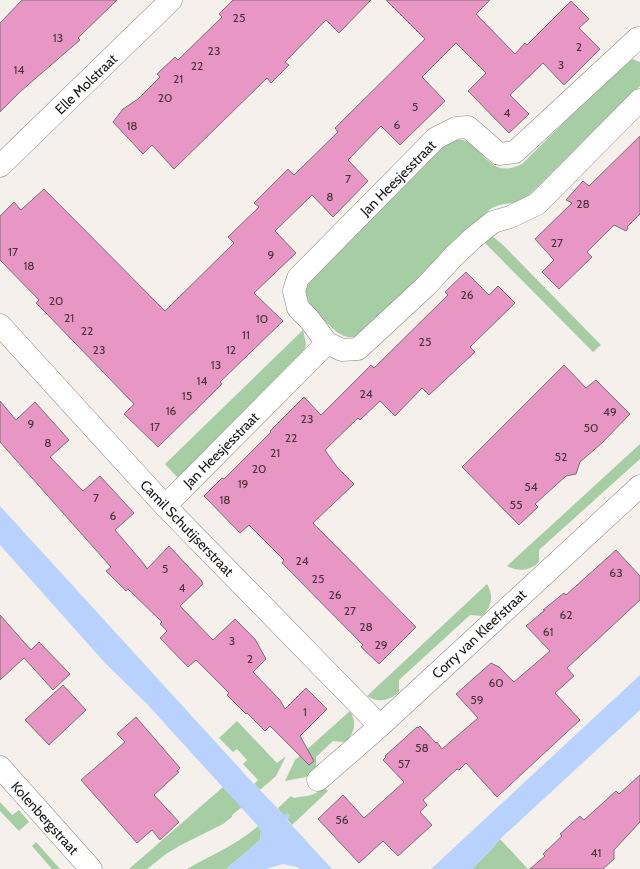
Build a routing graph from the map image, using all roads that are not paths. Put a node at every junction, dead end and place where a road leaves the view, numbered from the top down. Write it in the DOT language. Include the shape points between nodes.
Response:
graph roads {
  1 [pos="171,0"];
  2 [pos="639,38"];
  3 [pos="640,100"];
  4 [pos="0,166"];
  5 [pos="0,325"];
  6 [pos="327,343"];
  7 [pos="640,486"];
  8 [pos="165,506"];
  9 [pos="380,726"];
  10 [pos="0,767"];
  11 [pos="318,780"];
  12 [pos="90,869"];
  1 -- 4 [label="street, Elle Molstraat"];
  2 -- 6 [label="street, Jan Heesjesstraat" via="515,152 499,154 468,127 456,128 436,138 298,278 294,291 298,308"];
  3 -- 6 [label="street" via="537,204 493,222 473,238 358,349 342,350"];
  5 -- 8 [label="street, Camil Schutijserstraat"];
  6 -- 8 [label="street, Jan Heesjesstraat"];
  7 -- 9 [label="street, Corry van Kleefstraat"];
  8 -- 9 [label="street, Camil Schutijserstraat"];
  9 -- 11 [label="street, Corry van Kleefstraat"];
  10 -- 12 [label="street, Kolenbergstraat"];
}
